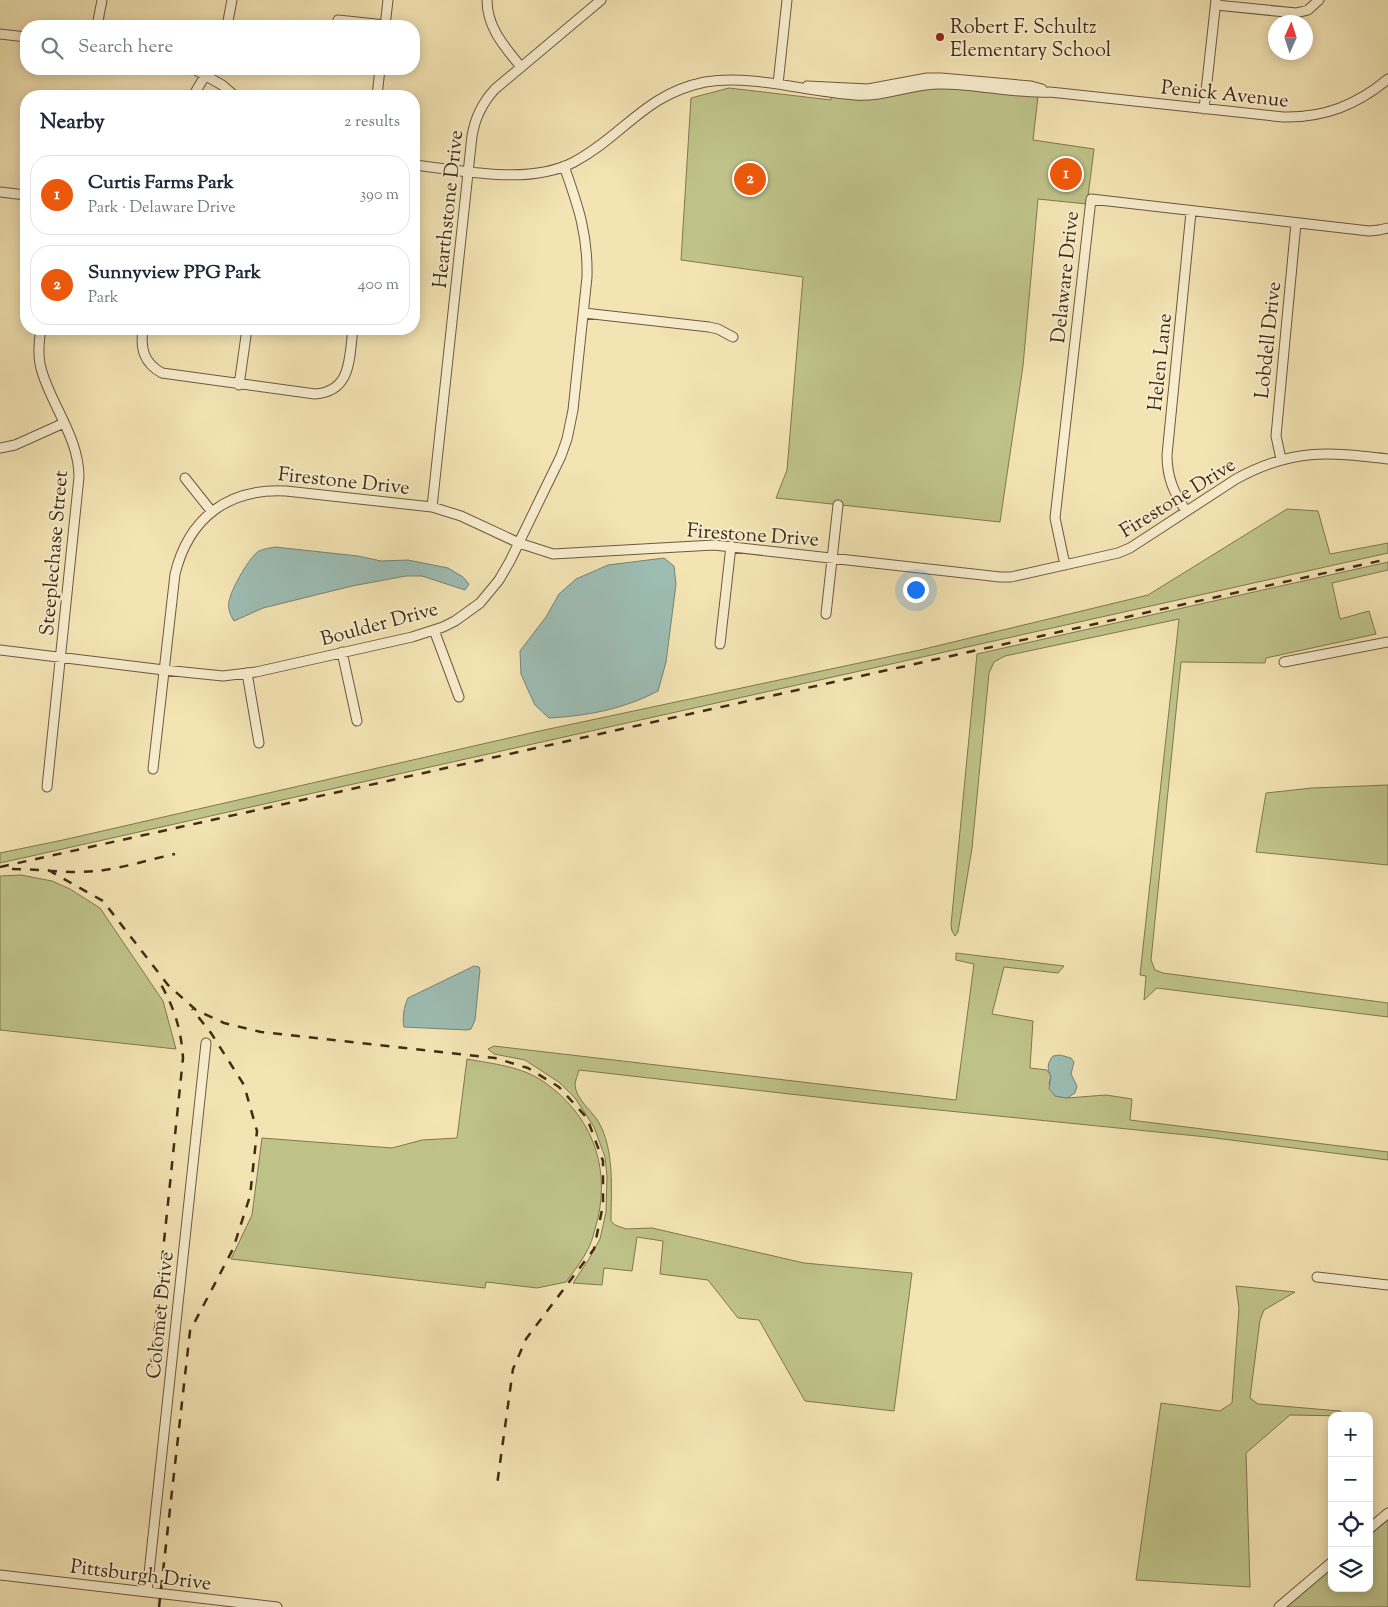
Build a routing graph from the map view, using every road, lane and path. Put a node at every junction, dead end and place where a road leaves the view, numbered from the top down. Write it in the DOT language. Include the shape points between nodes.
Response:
graph roads {
  1 [pos="102,0"];
  2 [pos="232,0"];
  3 [pos="388,0"];
  4 [pos="487,0"];
  5 [pos="601,0"];
  6 [pos="787,0"];
  7 [pos="1319,0"];
  8 [pos="1216,3"];
  9 [pos="98,20"];
  10 [pos="228,20"];
  11 [pos="386,20"];
  12 [pos="0,34"];
  13 [pos="20,36"];
  14 [pos="521,67"];
  15 [pos="205,75"];
  16 [pos="210,75"];
  17 [pos="379,75"];
  18 [pos="1388,79"];
  19 [pos="778,84"];
  20 [pos="196,90"];
  21 [pos="228,90"];
  22 [pos="378,90"];
  23 [pos="1204,109"];
  24 [pos="420,166"];
  25 [pos="564,166"];
  26 [pos="468,171"];
  27 [pos="0,192"];
  28 [pos="20,194"];
  29 [pos="1191,212"];
  30 [pos="1296,223"];
  31 [pos="1388,228"];
  32 [pos="584,313"];
  33 [pos="40,335"];
  34 [pos="143,335"];
  35 [pos="246,335"];
  36 [pos="351,335"];
  37 [pos="733,337"];
  38 [pos="239,384"];
  39 [pos="64,423"];
  40 [pos="0,448"];
  41 [pos="1281,459"];
  42 [pos="1388,459"];
  43 [pos="185,478"];
  44 [pos="838,505"];
  45 [pos="432,507"];
  46 [pos="212,512"];
  47 [pos="1186,512"];
  48 [pos="519,543"];
  49 [pos="731,546"];
  50 [pos="833,558"];
  51 [pos="1065,565"];
  52 [pos="826,614"];
  53 [pos="434,630"];
  54 [pos="1388,642"];
  55 [pos="720,644"];
  56 [pos="0,650"];
  57 [pos="342,652"];
  58 [pos="61,658"];
  59 [pos="1284,662"];
  60 [pos="164,670"];
  61 [pos="247,673"];
  62 [pos="459,697"];
  63 [pos="357,721"];
  64 [pos="259,743"];
  65 [pos="153,769"];
  66 [pos="48,787"];
  67 [pos="206,1043"];
  68 [pos="1317,1277"];
  69 [pos="1388,1285"];
  70 [pos="1388,1513"];
  71 [pos="1373,1526"];
  72 [pos="1328,1565"];
  73 [pos="0,1574"];
  74 [pos="147,1592"];
  75 [pos="278,1607"];
  76 [pos="1279,1607"];
  1 -- 9 [label="street"];
  2 -- 10 [label="street"];
  3 -- 11 [label="street"];
  4 -- 14 [label="street" via="492,28"];
  5 -- 14 [label="street, Hearthstone Drive"];
  6 -- 19 [label="street"];
  7 -- 8 [label="street" via="1308,10 1296,14"];
  8 -- 23 [label="street"];
  12 -- 13 [label="street"];
  14 -- 26 [label="street, Hearthstone Drive" via="490,94 477,115"];
  15 -- 20 [label="street"];
  16 -- 21 [label="street"];
  17 -- 22 [label="street"];
  18 -- 23 [label="street, Penick Avenue" via="1354,103 1318,115 1283,117"];
  19 -- 23 [label="street, Penick Avenue" via="860,95 935,84 1026,93 1050,92"];
  19 -- 25 [label="street, Penick Avenue" via="720,81 677,90 649,105 588,154"];
  24 -- 26 [label="street, Penick Avenue"];
  25 -- 26 [label="street, Penick Avenue" via="524,174"];
  25 -- 32 [label="street, Boulder Drive" via="579,207 586,239"];
  26 -- 45 [label="street, Hearthstone Drive"];
  27 -- 28 [label="street"];
  29 -- 30 [label="street, Delaware Drive"];
  29 -- 47 [label="street, Helen Lane" via="1167,466 1173,489"];
  29 -- 51 [label="street, Delaware Drive" via="1091,199 1055,518"];
  30 -- 31 [label="street, Delaware Drive" via="1369,231"];
  30 -- 41 [label="street, Lobdell Drive" via="1276,436"];
  32 -- 37 [label="street" via="708,327"];
  32 -- 48 [label="street, Boulder Drive" via="567,439"];
  33 -- 39 [label="street, Steeplechase Street" via="40,363 44,378"];
  34 -- 38 [label="street" via="142,349 155,369 171,375"];
  35 -- 38 [label="street"];
  36 -- 38 [label="street" via="346,374 330,391 315,394"];
  39 -- 40 [label="street" via="15,445"];
  39 -- 58 [label="street, Steeplechase Street" via="79,463 79,477"];
  41 -- 42 [label="street, Firestone Drive" via="1326,453"];
  41 -- 47 [label="street, Firestone Drive" via="1252,470"];
  43 -- 46 [label="street"];
  44 -- 50 [label="street"];
  45 -- 46 [label="street, Firestone Drive" via="269,490 246,494"];
  45 -- 48 [label="street, Firestone Drive" via="461,516"];
  46 -- 60 [label="street, Firestone Drive" via="189,537 178,562"];
  47 -- 51 [label="street, Firestone Drive" via="1124,550"];
  48 -- 49 [label="street, Firestone Drive" via="553,554 697,545"];
  48 -- 53 [label="street, Boulder Drive" via="499,580 480,603 456,621"];
  49 -- 50 [label="street, Firestone Drive"];
  49 -- 55 [label="street"];
  50 -- 51 [label="street, Firestone Drive" via="1000,577"];
  50 -- 52 [label="street"];
  53 -- 57 [label="street, Boulder Drive"];
  53 -- 62 [label="street"];
  54 -- 59 [label="street"];
  56 -- 58 [label="street, Boulder Drive"];
  57 -- 61 [label="street, Boulder Drive"];
  57 -- 63 [label="street"];
  58 -- 60 [label="street, Boulder Drive"];
  58 -- 66 [label="street, Steeplechase Street"];
  60 -- 61 [label="street, Boulder Drive" via="223,676"];
  60 -- 65 [label="street, Firestone Drive"];
  61 -- 64 [label="street"];
  67 -- 74 [label="street, Colomet Drive"];
  68 -- 69 [label="street"];
  70 -- 71 [label="street"];
  72 -- 76 [label="street"];
  73 -- 74 [label="street, Pittsburgh Drive"];
  74 -- 75 [label="street, Pittsburgh Drive"];
}
